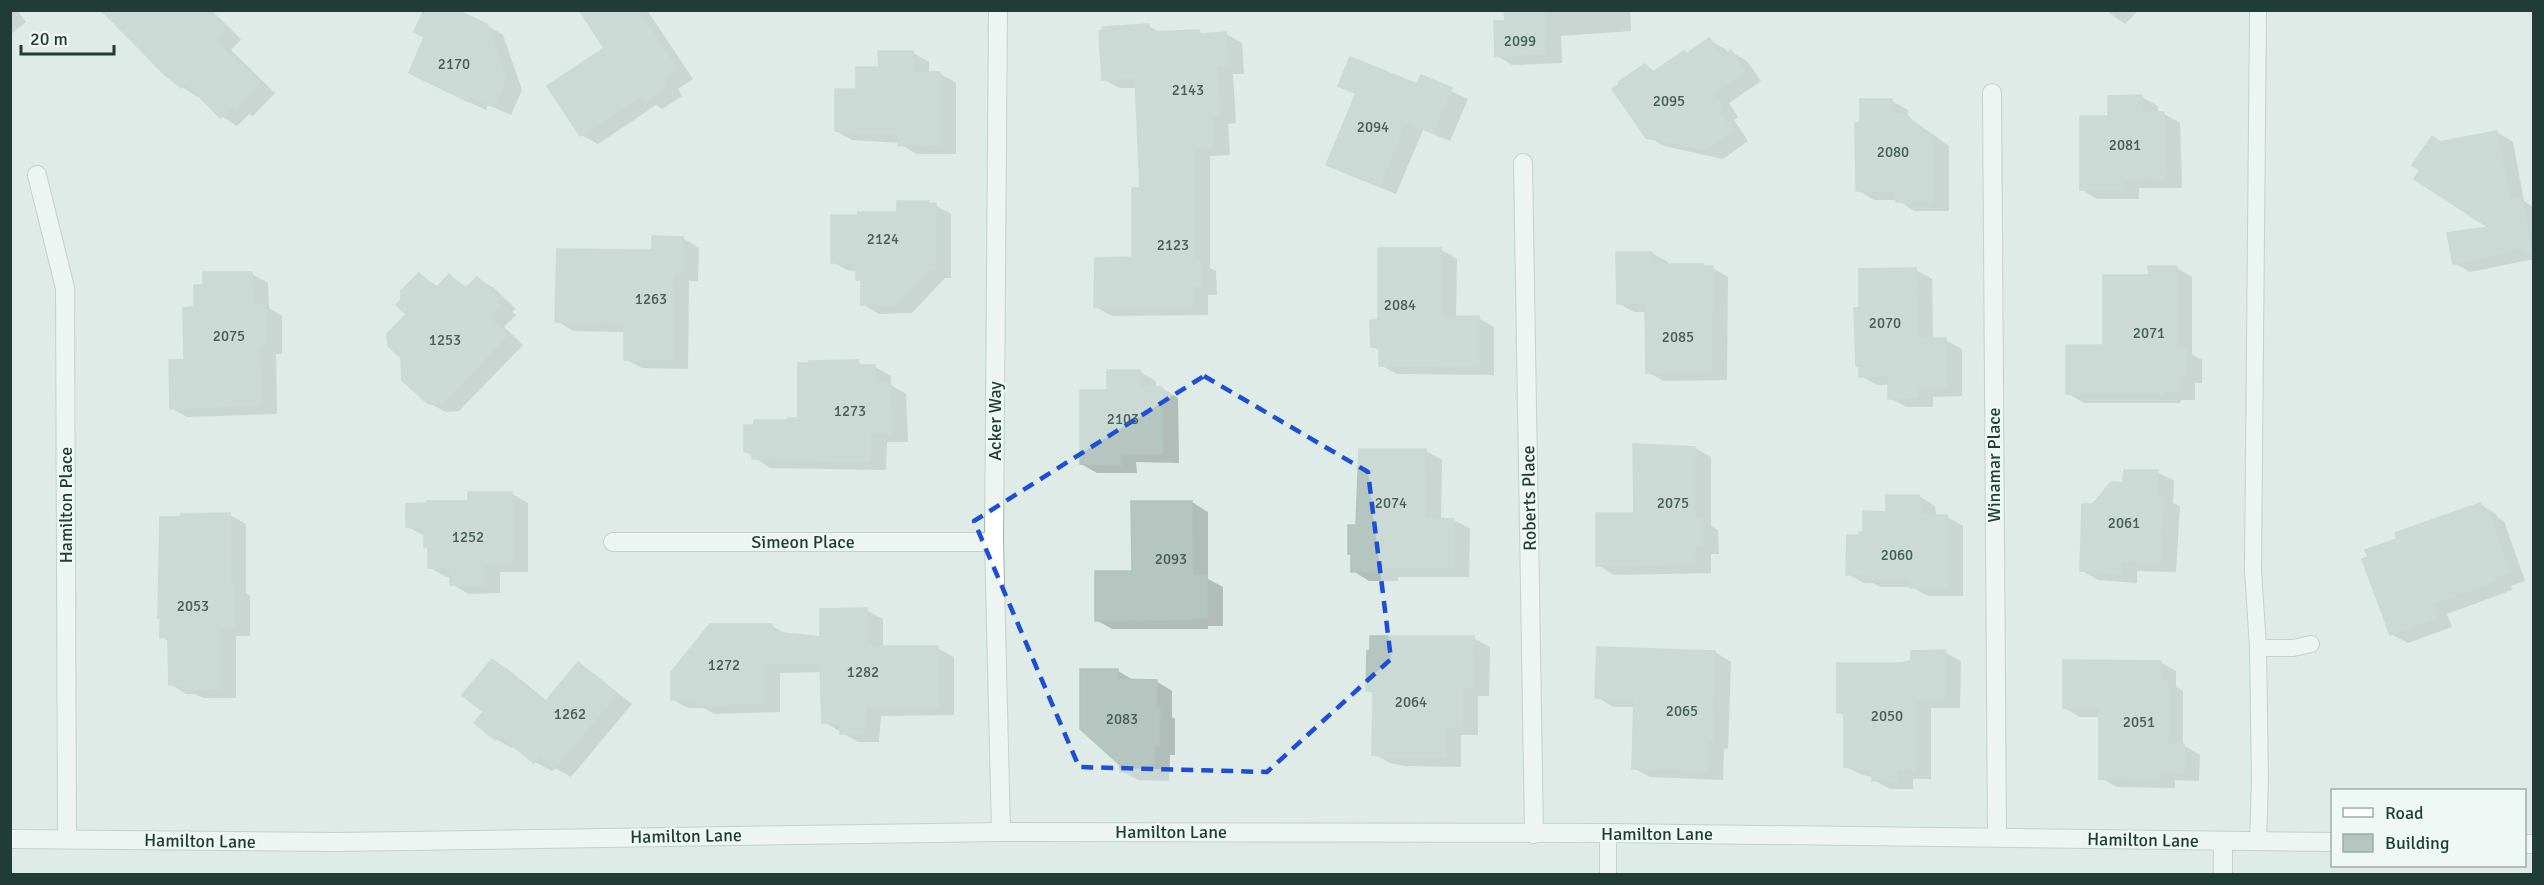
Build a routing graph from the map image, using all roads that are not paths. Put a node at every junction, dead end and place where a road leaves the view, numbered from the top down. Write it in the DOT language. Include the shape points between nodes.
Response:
graph roads {
  1 [pos="998,10"];
  2 [pos="2258,10"];
  3 [pos="1992,93"];
  4 [pos="1523,163"];
  5 [pos="37,175"];
  6 [pos="994,542"];
  7 [pos="613,543"];
  8 [pos="2312,645"];
  9 [pos="2258,648"];
  10 [pos="1001,832"];
  11 [pos="1608,833"];
  12 [pos="1534,834"];
  13 [pos="1997,837"];
  14 [pos="10,839"];
  15 [pos="68,839"];
  16 [pos="2223,842"];
  17 [pos="2258,842"];
  18 [pos="2331,842"];
  19 [pos="1608,874"];
  20 [pos="2223,874"];
  1 -- 6 [label="street, Acker Way"];
  2 -- 9 [label="lane" via="2253,570"];
  3 -- 13 [label="street, Winamar Place"];
  4 -- 12 [label="street, Roberts Place"];
  5 -- 15 [label="street, Hamilton Place" via="65,288"];
  6 -- 7 [label="street, Simeon Place"];
  6 -- 10 [label="street, Acker Way"];
  8 -- 9 [label="lane"];
  9 -- 17 [label="lane"];
  10 -- 12 [label="street, Hamilton Lane"];
  10 -- 15 [label="street, Hamilton Lane" via="336,842"];
  11 -- 12 [label="street, Hamilton Lane"];
  11 -- 13 [label="street, Hamilton Lane"];
  11 -- 19 [label="lane"];
  13 -- 16 [label="street, Hamilton Lane"];
  14 -- 15 [label="street, Hamilton Lane"];
  16 -- 17 [label="street, Hamilton Lane"];
  16 -- 20 [label="street"];
  17 -- 18 [label="street, Hamilton Lane"];
}
